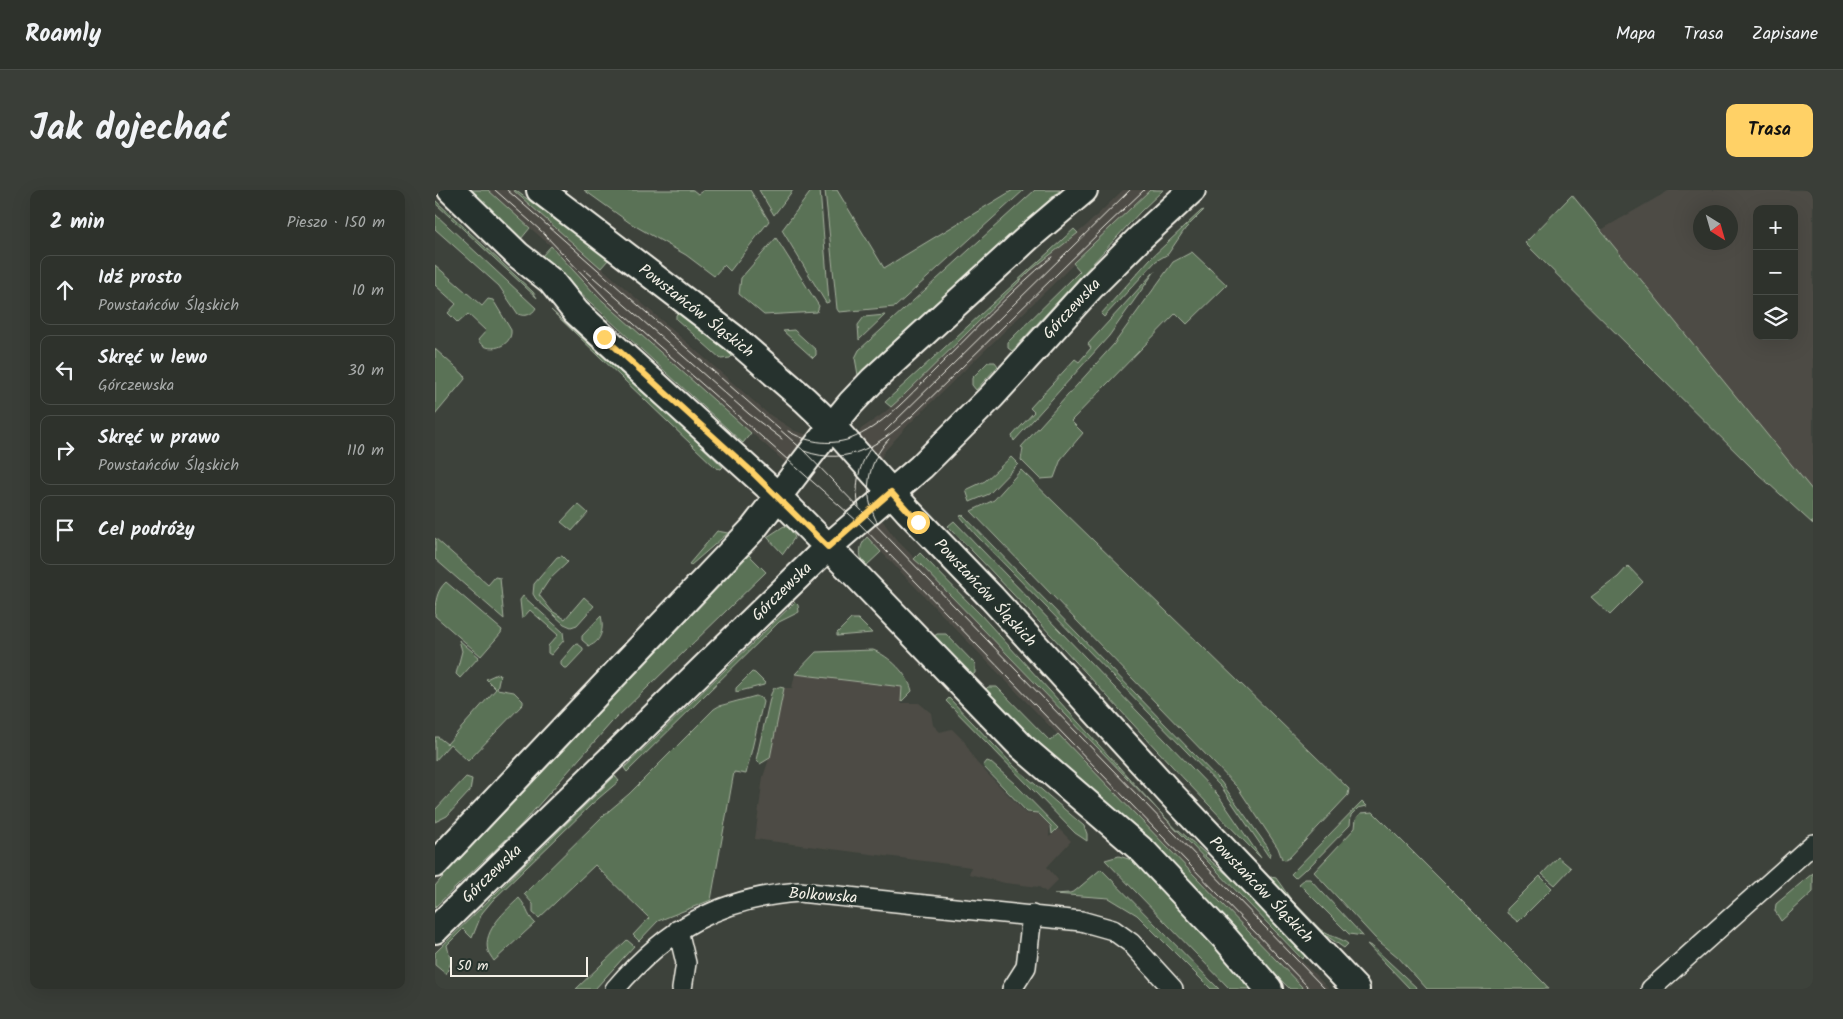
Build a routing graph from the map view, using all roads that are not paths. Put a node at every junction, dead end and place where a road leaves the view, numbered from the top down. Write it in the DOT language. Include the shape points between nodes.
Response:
graph roads {
  1 [pos="451,190"];
  2 [pos="540,190"];
  3 [pos="1084,190"];
  4 [pos="1193,190"];
  5 [pos="831,426"];
  6 [pos="891,492"];
  7 [pos="778,497"];
  8 [pos="828,547"];
  9 [pos="1813,844"];
  10 [pos="435,864"];
  11 [pos="1031,915"];
  12 [pos="435,930"];
  13 [pos="678,930"];
  14 [pos="615,989"];
  15 [pos="682,989"];
  16 [pos="1012,989"];
  17 [pos="1173,989"];
  18 [pos="1269,989"];
  19 [pos="1356,989"];
  20 [pos="1651,989"];
  1 -- 7 [label="main road" via="551,282 577,312"];
  2 -- 5 [label="main road, Powstańców Śląskich" via="748,350"];
  3 -- 5 [label="main road" via="873,380"];
  4 -- 6 [label="main road, Górczewska" via="1091,287 962,427"];
  5 -- 6 [label="main road, Powstańców Śląskich"];
  5 -- 7 [label="main road"];
  6 -- 8 [label="main road, Górczewska"];
  6 -- 19 [label="main road, Powstańców Śląskich"];
  7 -- 8 [label="main road"];
  7 -- 10 [label="main road" via="744,539"];
  8 -- 12 [label="main road, Górczewska"];
  8 -- 18 [label="main road" via="1021,746 1143,852"];
  9 -- 20 [label="street"];
  11 -- 13 [label="street, Bolkowska" via="799,892 745,901 713,912"];
  11 -- 16 [label="street" via="1026,967"];
  11 -- 17 [label="street, Bolkowska" via="1081,921 1113,930 1131,943"];
  13 -- 14 [label="street, Bolkowska" via="651,951"];
  13 -- 15 [label="street" via="686,963"];
}
